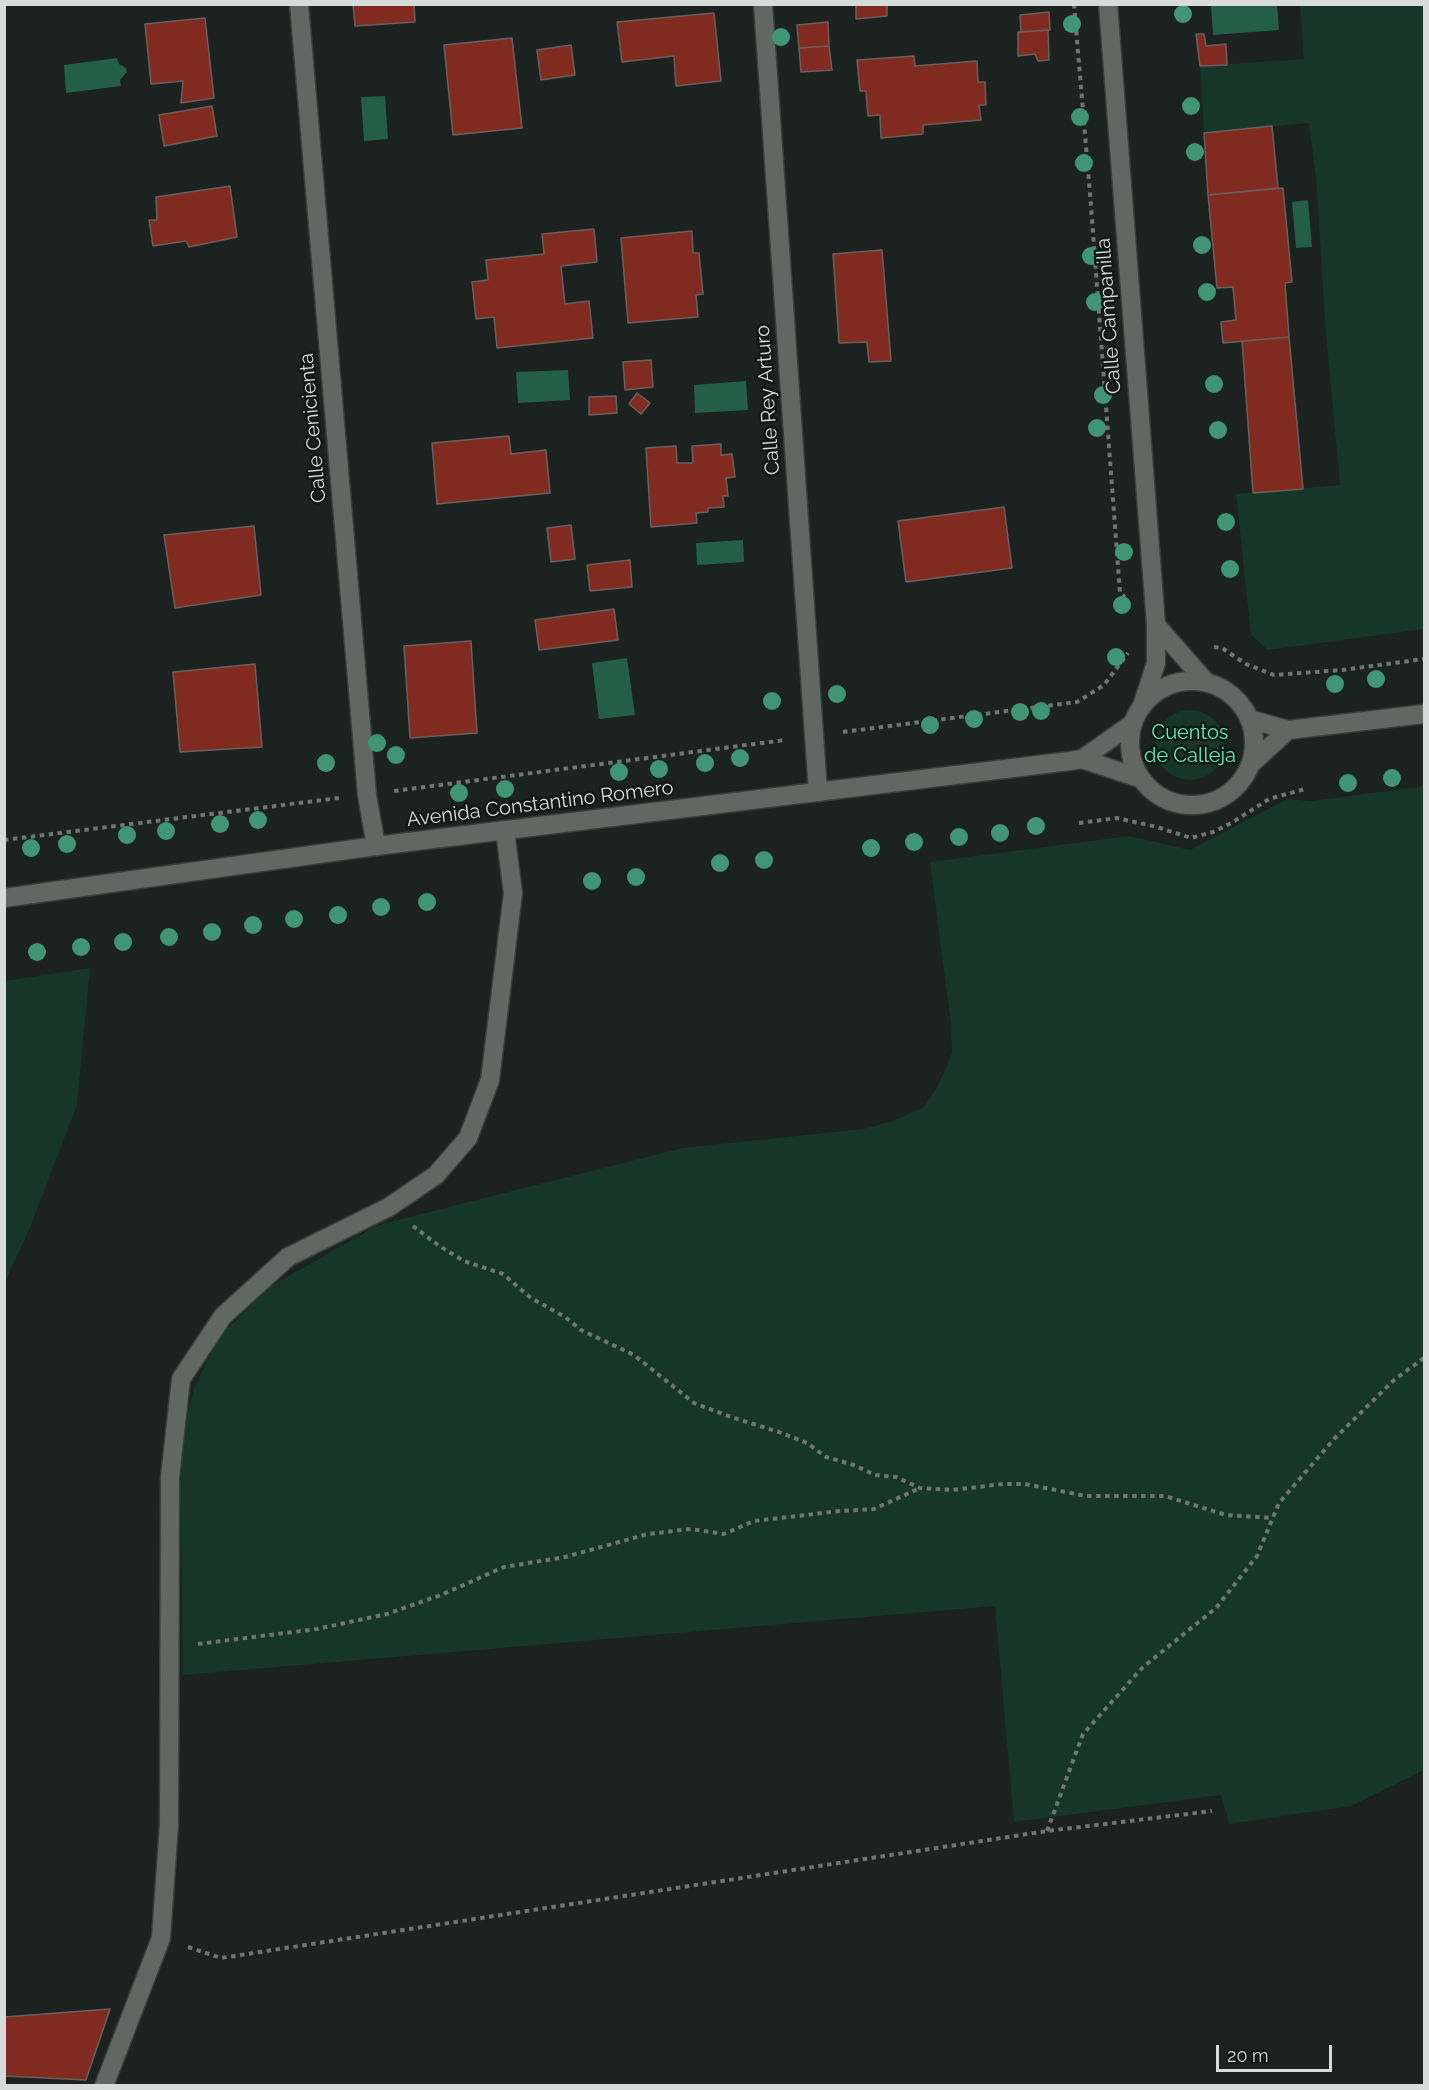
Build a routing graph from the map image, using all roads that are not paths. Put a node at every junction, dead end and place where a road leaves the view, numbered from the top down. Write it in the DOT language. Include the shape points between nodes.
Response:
graph roads {
  1 [pos="299,4"];
  2 [pos="763,4"];
  3 [pos="1108,4"];
  4 [pos="1165,646"];
  5 [pos="1206,682"];
  6 [pos="1142,706"];
  7 [pos="1425,714"];
  8 [pos="1250,719"];
  9 [pos="1133,723"];
  10 [pos="1288,730"];
  11 [pos="1082,759"];
  12 [pos="1252,763"];
  13 [pos="1139,778"];
  14 [pos="818,792"];
  15 [pos="506,831"];
  16 [pos="376,846"];
  17 [pos="4,898"];
  18 [pos="104,2085"];
  1 -- 16 [label="street, Calle Cenicienta" via="367,795"];
  2 -- 14 [label="street, Calle Rey Arturo"];
  3 -- 4 [label="street, Calle Campanilla" via="1156,625"];
  4 -- 5 [label="street, Calle Campanilla"];
  4 -- 6 [label="street"];
  5 -- 6 [label="street" via="1185,681 1164,688"];
  5 -- 8 [label="street" via="1226,691"];
  6 -- 9 [label="street"];
  7 -- 10 [label="street"];
  8 -- 10 [label="street"];
  8 -- 12 [label="street" via="1254,737"];
  9 -- 11 [label="street, Avenida Constantino Romero"];
  9 -- 13 [label="street" via="1129,741 1131,761"];
  10 -- 12 [label="street"];
  11 -- 13 [label="street, Avenida Constantino Romero"];
  11 -- 14 [label="street, Avenida Constantino Romero"];
  12 -- 13 [label="street" via="1232,791 1214,802 1194,806 1173,803 1153,794"];
  14 -- 15 [label="street, Avenida Constantino Romero"];
  15 -- 16 [label="street, Avenida Constantino Romero"];
  15 -- 18 [label="street" via="513,893 490,1080 468,1138 436,1175 389,1207 288,1257 223,1316 180,1379 170,1477 169,1824 161,1938"];
  16 -- 17 [label="street, Avenida Constantino Romero"];
}
